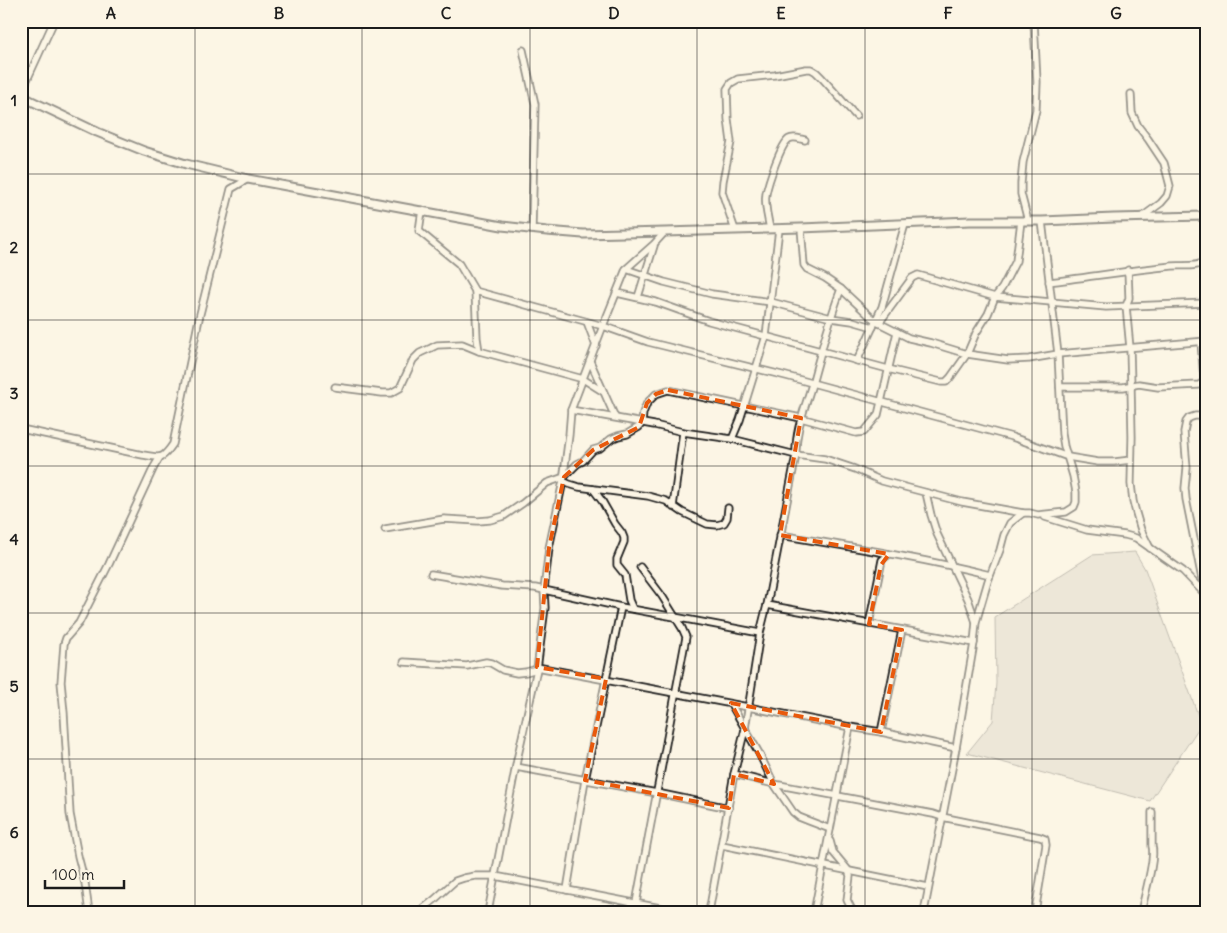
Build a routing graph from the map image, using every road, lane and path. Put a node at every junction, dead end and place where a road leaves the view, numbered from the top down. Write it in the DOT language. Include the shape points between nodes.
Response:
graph roads {
  1 [pos="54,21"];
  2 [pos="1034,21"];
  3 [pos="523,50"];
  4 [pos="1131,94"];
  5 [pos="21,95"];
  6 [pos="856,116"];
  7 [pos="805,140"];
  8 [pos="248,179"];
  9 [pos="422,210"];
  10 [pos="1206,216"];
  11 [pos="1142,217"];
  12 [pos="1025,221"];
  13 [pos="1042,221"];
  14 [pos="905,224"];
  15 [pos="801,228"];
  16 [pos="532,229"];
  17 [pos="770,229"];
  18 [pos="779,229"];
  19 [pos="735,230"];
  20 [pos="665,232"];
  21 [pos="654,244"];
  22 [pos="1206,261"];
  23 [pos="626,270"];
  24 [pos="1128,270"];
  25 [pos="644,276"];
  26 [pos="1049,282"];
  27 [pos="841,289"];
  28 [pos="476,291"];
  29 [pos="617,293"];
  30 [pos="638,297"];
  31 [pos="995,297"];
  32 [pos="771,302"];
  33 [pos="1051,302"];
  34 [pos="1206,303"];
  35 [pos="1126,306"];
  36 [pos="831,318"];
  37 [pos="587,322"];
  38 [pos="876,323"];
  39 [pos="603,326"];
  40 [pos="897,332"];
  41 [pos="766,336"];
  42 [pos="1203,342"];
  43 [pos="596,346"];
  44 [pos="1130,348"];
  45 [pos="479,351"];
  46 [pos="822,351"];
  47 [pos="967,354"];
  48 [pos="1058,354"];
  49 [pos="590,361"];
  50 [pos="857,361"];
  51 [pos="756,369"];
  52 [pos="888,369"];
  53 [pos="583,379"];
  54 [pos="812,384"];
  55 [pos="1131,386"];
  56 [pos="335,387"];
  57 [pos="1060,387"];
  58 [pos="602,391"];
  59 [pos="881,402"];
  60 [pos="744,405"];
  61 [pos="571,410"];
  62 [pos="1206,416"];
  63 [pos="615,418"];
  64 [pos="801,418"];
  65 [pos="642,423"];
  66 [pos="21,430"];
  67 [pos="683,432"];
  68 [pos="732,439"];
  69 [pos="796,455"];
  70 [pos="1068,457"];
  71 [pos="160,458"];
  72 [pos="1131,460"];
  73 [pos="563,479"];
  74 [pos="593,489"];
  75 [pos="926,492"];
  76 [pos="673,507"];
  77 [pos="728,508"];
  78 [pos="1023,513"];
  79 [pos="1038,515"];
  80 [pos="385,529"];
  81 [pos="780,535"];
  82 [pos="1150,548"];
  83 [pos="889,554"];
  84 [pos="953,566"];
  85 [pos="640,567"];
  86 [pos="431,574"];
  87 [pos="990,575"];
  88 [pos="544,590"];
  89 [pos="1205,594"];
  90 [pos="767,605"];
  91 [pos="621,607"];
  92 [pos="633,609"];
  93 [pos="675,617"];
  94 [pos="976,622"];
  95 [pos="869,624"];
  96 [pos="902,630"];
  97 [pos="760,633"];
  98 [pos="974,643"];
  99 [pos="404,662"];
  100 [pos="537,668"];
  101 [pos="606,679"];
  102 [pos="675,693"];
  103 [pos="731,704"];
  104 [pos="748,707"];
  105 [pos="850,728"];
  106 [pos="744,729"];
  107 [pos="881,732"];
  108 [pos="956,748"];
  109 [pos="516,767"];
  110 [pos="734,774"];
  111 [pos="586,780"];
  112 [pos="774,784"];
  113 [pos="657,793"];
  114 [pos="836,796"];
  115 [pos="729,808"];
  116 [pos="1152,812"];
  117 [pos="942,817"];
  118 [pos="830,831"];
  119 [pos="722,844"];
  120 [pos="823,866"];
  121 [pos="848,870"];
  122 [pos="495,876"];
  123 [pos="928,887"];
  124 [pos="567,890"];
  125 [pos="636,903"];
  126 [pos="652,909"];
  127 [pos="89,912"];
  128 [pos="418,912"];
  129 [pos="488,912"];
  130 [pos="681,912"];
  131 [pos="709,912"];
  132 [pos="814,912"];
  133 [pos="853,912"];
  134 [pos="924,912"];
  135 [pos="1035,912"];
  136 [pos="1141,912"];
  1 -- 5 [label="street"];
  2 -- 12 [label="street" via="1036,110 1023,162 1021,194"];
  3 -- 16 [label="street" via="534,104"];
  4 -- 11 [label="street" via="1132,113 1164,163 1170,186 1167,196"];
  5 -- 8 [label="main road" via="144,151"];
  6 -- 19 [label="street" via="811,69 738,79 731,83 727,89 731,142 722,192"];
  7 -- 17 [label="street" via="788,139 771,175 766,194"];
  8 -- 9 [label="main road"];
  8 -- 71 [label="street" via="231,189 200,314 173,444"];
  9 -- 16 [label="main road"];
  9 -- 28 [label="street" via="419,231 458,264"];
  10 -- 11 [label="main road"];
  11 -- 13 [label="main road"];
  12 -- 13 [label="main road"];
  12 -- 14 [label="main road"];
  12 -- 31 [label="street" via="1016,261"];
  13 -- 26 [label="street"];
  14 -- 15 [label="main road"];
  14 -- 38 [label="street"];
  15 -- 18 [label="main road"];
  15 -- 27 [label="street" via="804,265"];
  16 -- 20 [label="main road" via="583,234"];
  17 -- 18 [label="main road"];
  17 -- 19 [label="main road"];
  18 -- 32 [label="street"];
  19 -- 20 [label="main road"];
  20 -- 21 [label="street"];
  21 -- 23 [label="street"];
  21 -- 25 [label="street"];
  22 -- 24 [label="street" via="1198,265"];
  23 -- 25 [label="street"];
  23 -- 29 [label="street"];
  24 -- 26 [label="street"];
  24 -- 35 [label="street" via="1129,298"];
  25 -- 30 [label="street"];
  25 -- 32 [label="street" via="712,294"];
  26 -- 33 [label="street"];
  27 -- 36 [label="street"];
  27 -- 38 [label="street"];
  28 -- 37 [label="street"];
  28 -- 45 [label="street"];
  29 -- 30 [label="street"];
  29 -- 39 [label="street"];
  30 -- 41 [label="street"];
  31 -- 33 [label="street"];
  31 -- 38 [label="street" via="918,275 912,278"];
  31 -- 47 [label="street"];
  32 -- 36 [label="street"];
  32 -- 41 [label="street"];
  33 -- 35 [label="street"];
  33 -- 48 [label="street"];
  34 -- 35 [label="street"];
  35 -- 44 [label="street"];
  36 -- 38 [label="street"];
  36 -- 46 [label="street"];
  37 -- 39 [label="street"];
  37 -- 43 [label="street"];
  38 -- 40 [label="street"];
  38 -- 50 [label="street"];
  39 -- 43 [label="street"];
  39 -- 51 [label="street" via="648,342"];
  40 -- 47 [label="street"];
  40 -- 52 [label="street"];
  41 -- 46 [label="street"];
  41 -- 51 [label="street"];
  42 -- 44 [label="street"];
  42 -- 55 [label="street" via="1202,383"];
  43 -- 49 [label="street"];
  44 -- 48 [label="street"];
  44 -- 55 [label="street"];
  45 -- 53 [label="street"];
  45 -- 56 [label="street" via="462,344 437,345 420,353 413,360 400,388 391,393"];
  46 -- 50 [label="street"];
  46 -- 54 [label="street"];
  47 -- 48 [label="street" via="1008,360"];
  47 -- 52 [label="street" via="946,382"];
  48 -- 57 [label="street"];
  49 -- 53 [label="street"];
  49 -- 58 [label="street"];
  50 -- 52 [label="street"];
  51 -- 54 [label="street"];
  51 -- 60 [label="street"];
  52 -- 59 [label="street"];
  53 -- 58 [label="street"];
  53 -- 61 [label="street"];
  54 -- 59 [label="street"];
  54 -- 64 [label="street"];
  55 -- 57 [label="street"];
  55 -- 72 [label="street"];
  57 -- 70 [label="street" via="1062,434"];
  58 -- 63 [label="street"];
  59 -- 64 [label="street" via="878,415 864,432 856,433"];
  59 -- 70 [label="street" via="1012,437"];
  60 -- 64 [label="street"];
  60 -- 65 [label="street" via="668,390 656,394 647,403"];
  60 -- 68 [label="street"];
  61 -- 63 [label="street"];
  61 -- 73 [label="street"];
  62 -- 89 [label="street" via="1189,418 1184,432 1186,499"];
  63 -- 65 [label="street"];
  64 -- 69 [label="street"];
  65 -- 67 [label="street"];
  65 -- 73 [label="street" via="593,450"];
  66 -- 71 [label="street"];
  67 -- 68 [label="street"];
  67 -- 76 [label="street"];
  68 -- 69 [label="street"];
  69 -- 75 [label="street" via="824,459 882,481"];
  69 -- 81 [label="street"];
  70 -- 72 [label="street" via="1098,462"];
  70 -- 79 [label="street" via="1076,492 1074,508"];
  71 -- 127 [label="street" via="110,564 64,644 61,682 70,814"];
  72 -- 82 [label="street" via="1132,501"];
  73 -- 74 [label="street" via="569,484"];
  73 -- 80 [label="street" via="547,483 504,516 490,520 444,519"];
  73 -- 88 [label="street"];
  74 -- 76 [label="street" via="648,496 666,501"];
  74 -- 92 [label="street" via="624,538 617,564 625,575"];
  75 -- 78 [label="street"];
  75 -- 84 [label="street" via="937,534"];
  76 -- 77 [label="street" via="707,524 718,525 724,523"];
  78 -- 79 [label="street"];
  78 -- 87 [label="street" via="1010,523"];
  79 -- 82 [label="street" via="1088,530 1136,538"];
  81 -- 83 [label="street"];
  81 -- 90 [label="street"];
  82 -- 89 [label="street" via="1182,571"];
  83 -- 84 [label="street"];
  83 -- 95 [label="street" via="881,565"];
  84 -- 87 [label="street"];
  84 -- 94 [label="street"];
  85 -- 93 [label="street"];
  86 -- 88 [label="street"];
  87 -- 94 [label="street"];
  88 -- 91 [label="street"];
  88 -- 100 [label="street" via="545,608"];
  90 -- 95 [label="street"];
  90 -- 97 [label="street"];
  91 -- 92 [label="street"];
  91 -- 101 [label="street"];
  92 -- 93 [label="street"];
  93 -- 97 [label="street"];
  93 -- 102 [label="street" via="686,637"];
  94 -- 98 [label="street"];
  95 -- 96 [label="street"];
  96 -- 98 [label="street"];
  96 -- 107 [label="street"];
  97 -- 104 [label="street"];
  98 -- 108 [label="street"];
  99 -- 100 [label="street" via="467,666 486,662 517,673"];
  100 -- 101 [label="street"];
  100 -- 109 [label="street"];
  101 -- 102 [label="street"];
  101 -- 111 [label="street"];
  102 -- 103 [label="street"];
  102 -- 113 [label="street"];
  103 -- 104 [label="street"];
  103 -- 106 [label="street"];
  104 -- 105 [label="street"];
  104 -- 106 [label="street"];
  105 -- 107 [label="street"];
  105 -- 114 [label="street"];
  106 -- 110 [label="street"];
  106 -- 112 [label="street"];
  107 -- 108 [label="street"];
  108 -- 117 [label="street"];
  109 -- 111 [label="street"];
  109 -- 122 [label="street"];
  110 -- 112 [label="street"];
  110 -- 115 [label="street"];
  111 -- 113 [label="street"];
  111 -- 124 [label="street"];
  112 -- 114 [label="street"];
  112 -- 118 [label="street" via="793,812"];
  113 -- 115 [label="street"];
  113 -- 125 [label="street"];
  114 -- 117 [label="street"];
  114 -- 118 [label="street"];
  115 -- 119 [label="street"];
  116 -- 136 [label="street" via="1152,860"];
  117 -- 123 [label="street"];
  117 -- 135 [label="street" via="1045,840 1046,852"];
  118 -- 120 [label="street"];
  118 -- 121 [label="street" via="833,852"];
  119 -- 120 [label="street"];
  119 -- 131 [label="street"];
  120 -- 121 [label="street"];
  120 -- 132 [label="street"];
  121 -- 123 [label="street"];
  121 -- 133 [label="street" via="847,900"];
  122 -- 124 [label="street"];
  122 -- 128 [label="street" via="455,881"];
  122 -- 129 [label="street"];
  123 -- 134 [label="street"];
  124 -- 125 [label="street"];
  125 -- 126 [label="street"];
  126 -- 130 [label="street"];
}
